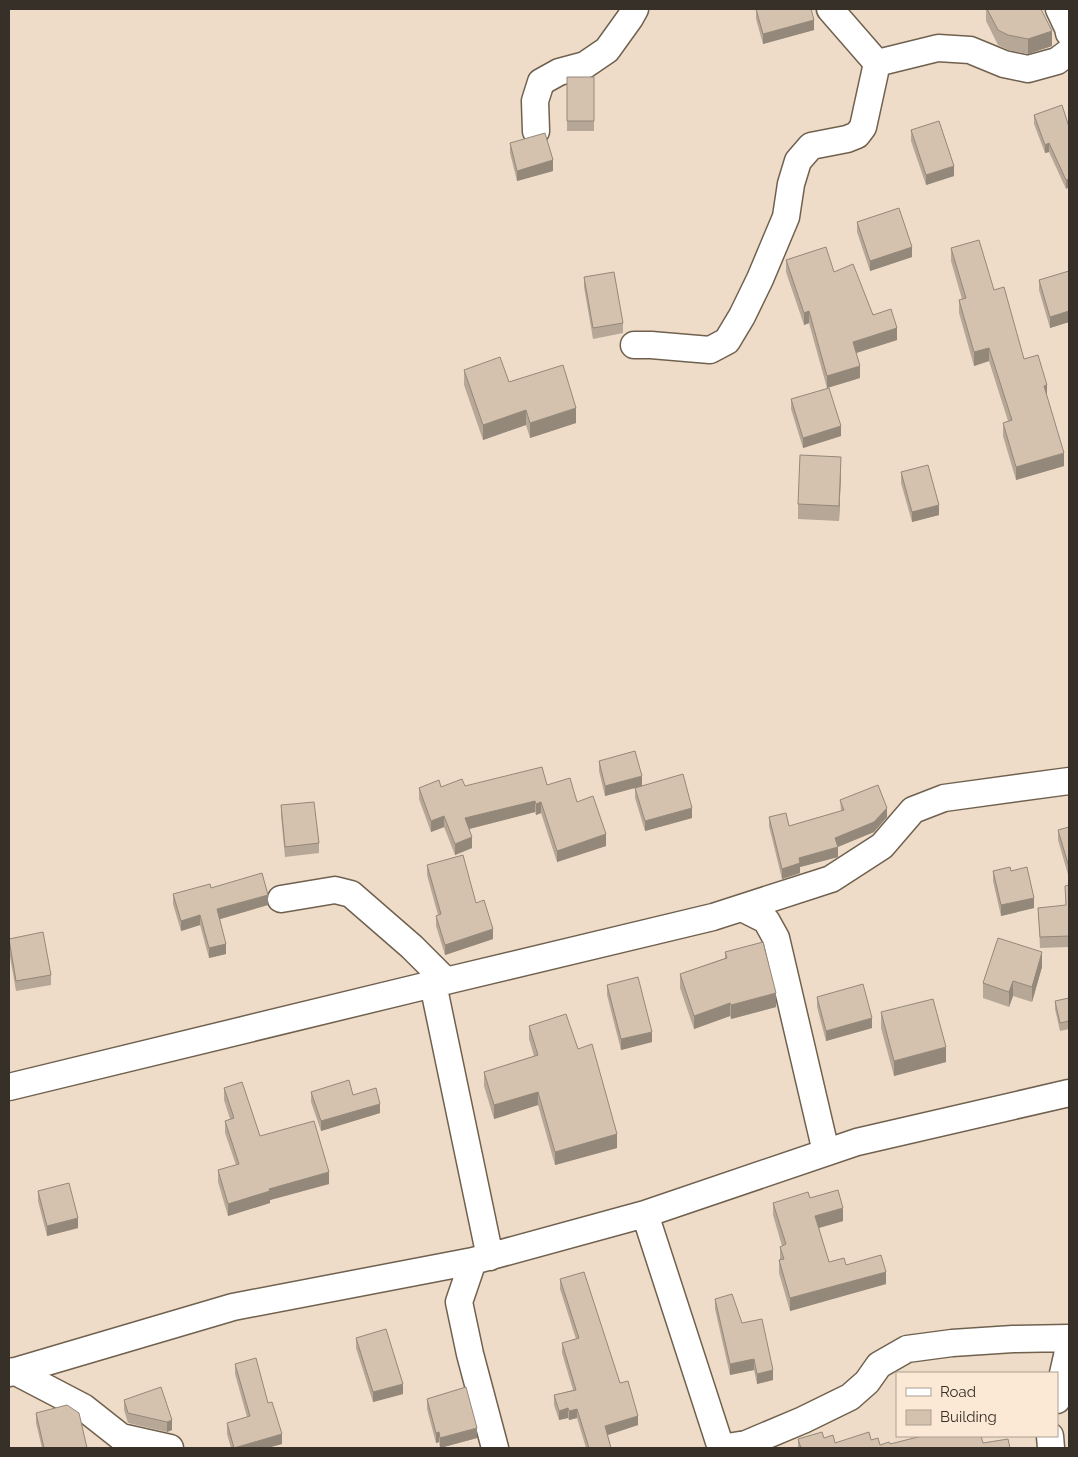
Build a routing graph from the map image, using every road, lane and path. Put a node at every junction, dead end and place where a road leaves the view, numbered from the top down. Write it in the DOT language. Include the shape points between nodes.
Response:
graph roads {
  1 [pos="635,9"];
  2 [pos="830,9"];
  3 [pos="1059,9"];
  4 [pos="1069,33"];
  5 [pos="1069,52"];
  6 [pos="877,63"];
  7 [pos="536,131"];
  8 [pos="634,346"];
  9 [pos="1069,782"];
  10 [pos="281,899"];
  11 [pos="742,908"];
  12 [pos="439,982"];
  13 [pos="9,1087"];
  14 [pos="1069,1093"];
  15 [pos="826,1152"];
  16 [pos="645,1214"];
  17 [pos="482,1259"];
  18 [pos="1069,1338"];
  19 [pos="1069,1347"];
  20 [pos="11,1372"];
  21 [pos="1058,1396"];
  22 [pos="170,1448"];
  23 [pos="495,1448"];
  24 [pos="721,1448"];
  1 -- 7 [label="street" via="607,50 585,65 559,72 541,82 535,101"];
  2 -- 6 [label="street"];
  3 -- 4 [label="street"];
  5 -- 6 [label="street" via="1057,61 1028,70 970,50 938,48"];
  6 -- 8 [label="street" via="863,127 857,135 811,146 798,160 786,217 746,309 727,341 710,350"];
  9 -- 11 [label="street" via="944,798 913,810 882,846 831,879"];
  10 -- 12 [label="street" via="335,890 351,894 412,947"];
  11 -- 12 [label="street"];
  11 -- 15 [label="street" via="766,920 776,938"];
  12 -- 13 [label="street"];
  12 -- 17 [label="street"];
  14 -- 15 [label="street"];
  15 -- 16 [label="street"];
  16 -- 17 [label="street"];
  16 -- 24 [label="street"];
  17 -- 20 [label="street" via="233,1307"];
  17 -- 23 [label="street" via="459,1302"];
  18 -- 24 [label="street" via="1013,1339 907,1349 879,1365 867,1382 850,1397 746,1444"];
  19 -- 21 [label="street"];
  20 -- 22 [label="street" via="83,1408 121,1437"];
}
